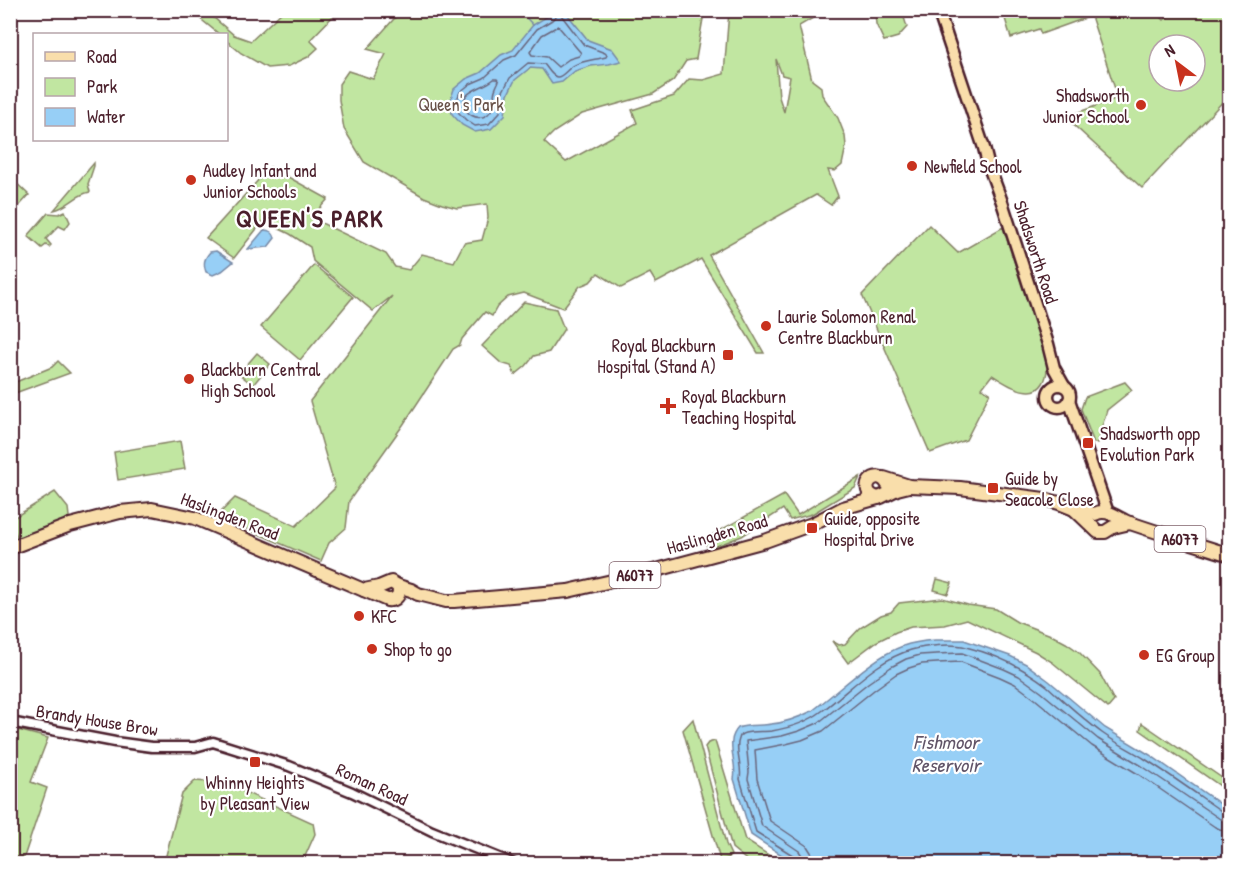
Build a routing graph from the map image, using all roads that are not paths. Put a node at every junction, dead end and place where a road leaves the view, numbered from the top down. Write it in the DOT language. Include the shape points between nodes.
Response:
graph roads {
  1 [pos="939,10"];
  2 [pos="1054,368"];
  3 [pos="1064,386"];
  4 [pos="1051,390"];
  5 [pos="1069,400"];
  6 [pos="1055,406"];
  7 [pos="1076,424"];
  8 [pos="884,478"];
  9 [pos="868,484"];
  10 [pos="909,486"];
  11 [pos="881,497"];
  12 [pos="843,508"];
  13 [pos="1074,509"];
  14 [pos="1102,513"];
  15 [pos="1130,524"];
  16 [pos="1093,528"];
  17 [pos="1110,528"];
  18 [pos="10,548"];
  19 [pos="1230,555"];
  20 [pos="383,585"];
  21 [pos="364,590"];
  22 [pos="398,592"];
  23 [pos="384,599"];
  24 [pos="10,722"];
  25 [pos="213,742"];
  26 [pos="514,864"];
  1 -- 2 [label="main road, Shadsworth Road"];
  2 -- 3 [label="main road, Shadsworth Road"];
  2 -- 4 [label="main road, Shadsworth Road"];
  3 -- 4 [label="main road"];
  3 -- 5 [label="main road, Shadsworth Road"];
  4 -- 6 [label="main road, Shadsworth Road" via="1049,400"];
  5 -- 6 [label="main road" via="1065,405"];
  5 -- 7 [label="main road, Shadsworth Road"];
  6 -- 7 [label="main road, Shadsworth Road"];
  7 -- 14 [label="main road, Shadsworth Road" via="1100,492"];
  8 -- 9 [label="highway, A6077" via="873,478"];
  8 -- 10 [label="highway, Haslingden Road / A6077"];
  8 -- 11 [label="highway" via="888,487"];
  9 -- 11 [label="highway" via="869,494"];
  9 -- 12 [label="highway, Haslingden Road / A6077"];
  10 -- 11 [label="highway, Haslingden Road / A6077"];
  10 -- 13 [label="highway, Haslingden Road / A6077" via="1002,492"];
  11 -- 12 [label="highway, Haslingden Road / A6077"];
  12 -- 22 [label="highway, Haslingden Road / A6077" via="765,541 570,591 454,601 411,590"];
  13 -- 14 [label="highway, Haslingden Road / A6077"];
  13 -- 16 [label="highway, Haslingden Road / A6077"];
  14 -- 15 [label="highway, Haslingden Road / A6077"];
  14 -- 16 [label="highway" via="1091,522"];
  14 -- 17 [label="highway" via="1112,519"];
  15 -- 17 [label="highway, Haslingden Road / A6077"];
  15 -- 19 [label="highway, Haslingden Road / A6077"];
  16 -- 17 [label="highway, A6077" via="1102,532"];
  18 -- 21 [label="highway, Haslingden Road" via="74,524 120,512 152,509 195,518"];
  20 -- 21 [label="highway, A6077"];
  20 -- 22 [label="highway, A6077" via="391,582"];
  20 -- 23 [label="highway"];
  21 -- 23 [label="highway, Haslingden Road"];
  22 -- 23 [label="highway" via="391,601"];
  24 -- 25 [label="street, Brandy House Brow" via="152,747 195,747"];
  25 -- 26 [label="street, Roman Road" via="289,766"];
}
